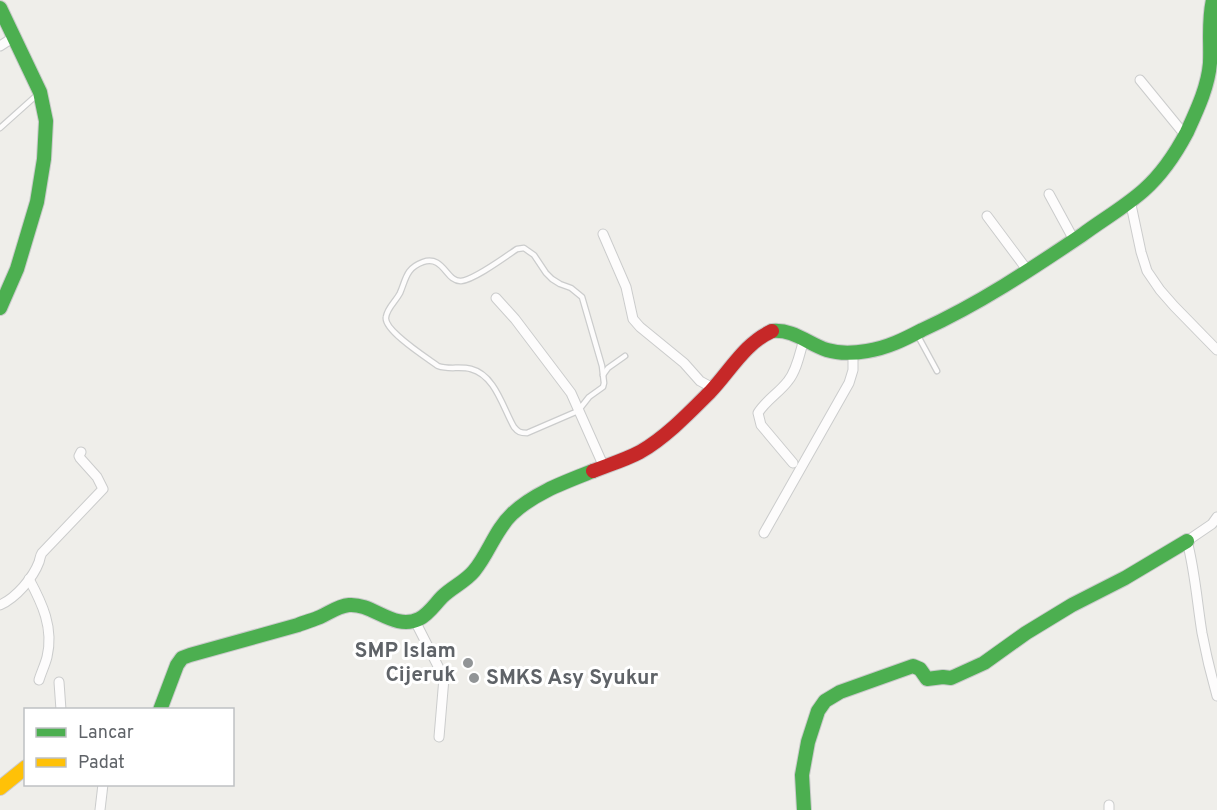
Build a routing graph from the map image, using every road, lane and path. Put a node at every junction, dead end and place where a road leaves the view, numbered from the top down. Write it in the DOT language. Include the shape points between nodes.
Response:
graph roads {
  1 [pos="1213,0"];
  2 [pos="0,8"];
  3 [pos="14,37"];
  4 [pos="0,46"];
  5 [pos="1140,80"];
  6 [pos="40,92"];
  7 [pos="0,128"];
  8 [pos="1185,135"];
  9 [pos="1049,194"];
  10 [pos="1130,201"];
  11 [pos="987,216"];
  12 [pos="603,234"];
  13 [pos="1074,240"];
  14 [pos="1028,271"];
  15 [pos="496,298"];
  16 [pos="0,308"];
  17 [pos="916,333"];
  18 [pos="804,339"];
  19 [pos="1217,350"];
  20 [pos="853,353"];
  21 [pos="625,356"];
  22 [pos="937,371"];
  23 [pos="603,375"];
  24 [pos="713,388"];
  25 [pos="578,411"];
  26 [pos="81,452"];
  27 [pos="793,463"];
  28 [pos="604,467"];
  29 [pos="1217,517"];
  30 [pos="765,533"];
  31 [pos="1187,541"];
  32 [pos="29,579"];
  33 [pos="0,605"];
  34 [pos="415,621"];
  35 [pos="39,680"];
  36 [pos="59,682"];
  37 [pos="1217,696"];
  38 [pos="61,708"];
  39 [pos="161,708"];
  40 [pos="439,737"];
  41 [pos="24,769"];
  42 [pos="103,786"];
  43 [pos="0,788"];
  44 [pos="100,810"];
  45 [pos="804,810"];
  1 -- 8 [label="street" via="1207,79"];
  2 -- 3 [label="street"];
  3 -- 4 [label="street"];
  3 -- 6 [label="street"];
  5 -- 8 [label="street"];
  6 -- 7 [label="lane"];
  6 -- 16 [label="street" via="46,121 37,202 17,269"];
  8 -- 10 [label="street" via="1163,170"];
  9 -- 13 [label="street"];
  10 -- 13 [label="street"];
  10 -- 19 [label="street" via="1147,272"];
  11 -- 14 [label="street"];
  12 -- 24 [label="street" via="626,287 633,319 700,381"];
  13 -- 14 [label="street"];
  14 -- 17 [label="street" via="977,304"];
  15 -- 25 [label="street" via="571,393"];
  17 -- 20 [label="street" via="879,348"];
  17 -- 22 [label="lane"];
  18 -- 20 [label="street" via="828,350"];
  18 -- 24 [label="street" via="784,330 767,333"];
  18 -- 27 [label="street" via="789,380 758,413 761,425"];
  20 -- 30 [label="street" via="849,383"];
  21 -- 23 [label="lane"];
  23 -- 25 [label="lane" via="603,387"];
  23 -- 25 [label="lane" via="582,297 552,279 524,248 461,281 431,260 422,262 404,278 386,317 393,332 438,366 469,368 484,375 518,432 527,433"];
  24 -- 28 [label="street" via="649,446"];
  25 -- 28 [label="street"];
  26 -- 32 [label="street" via="80,458 103,489 42,553"];
  28 -- 34 [label="street" via="518,509 506,520 471,574"];
  29 -- 31 [label="street"];
  31 -- 37 [label="street"];
  31 -- 45 [label="street" via="1072,605 963,673 927,679 921,668 913,666 829,698 815,719 807,752 802,779"];
  32 -- 33 [label="street" via="9,601"];
  32 -- 35 [label="street" via="46,615 49,632"];
  34 -- 39 [label="street" via="401,622 350,605 298,625 190,655 177,665"];
  34 -- 40 [label="street" via="444,678"];
  36 -- 38 [label="street"];
  41 -- 43 [label="street"];
  42 -- 44 [label="street"];
}
